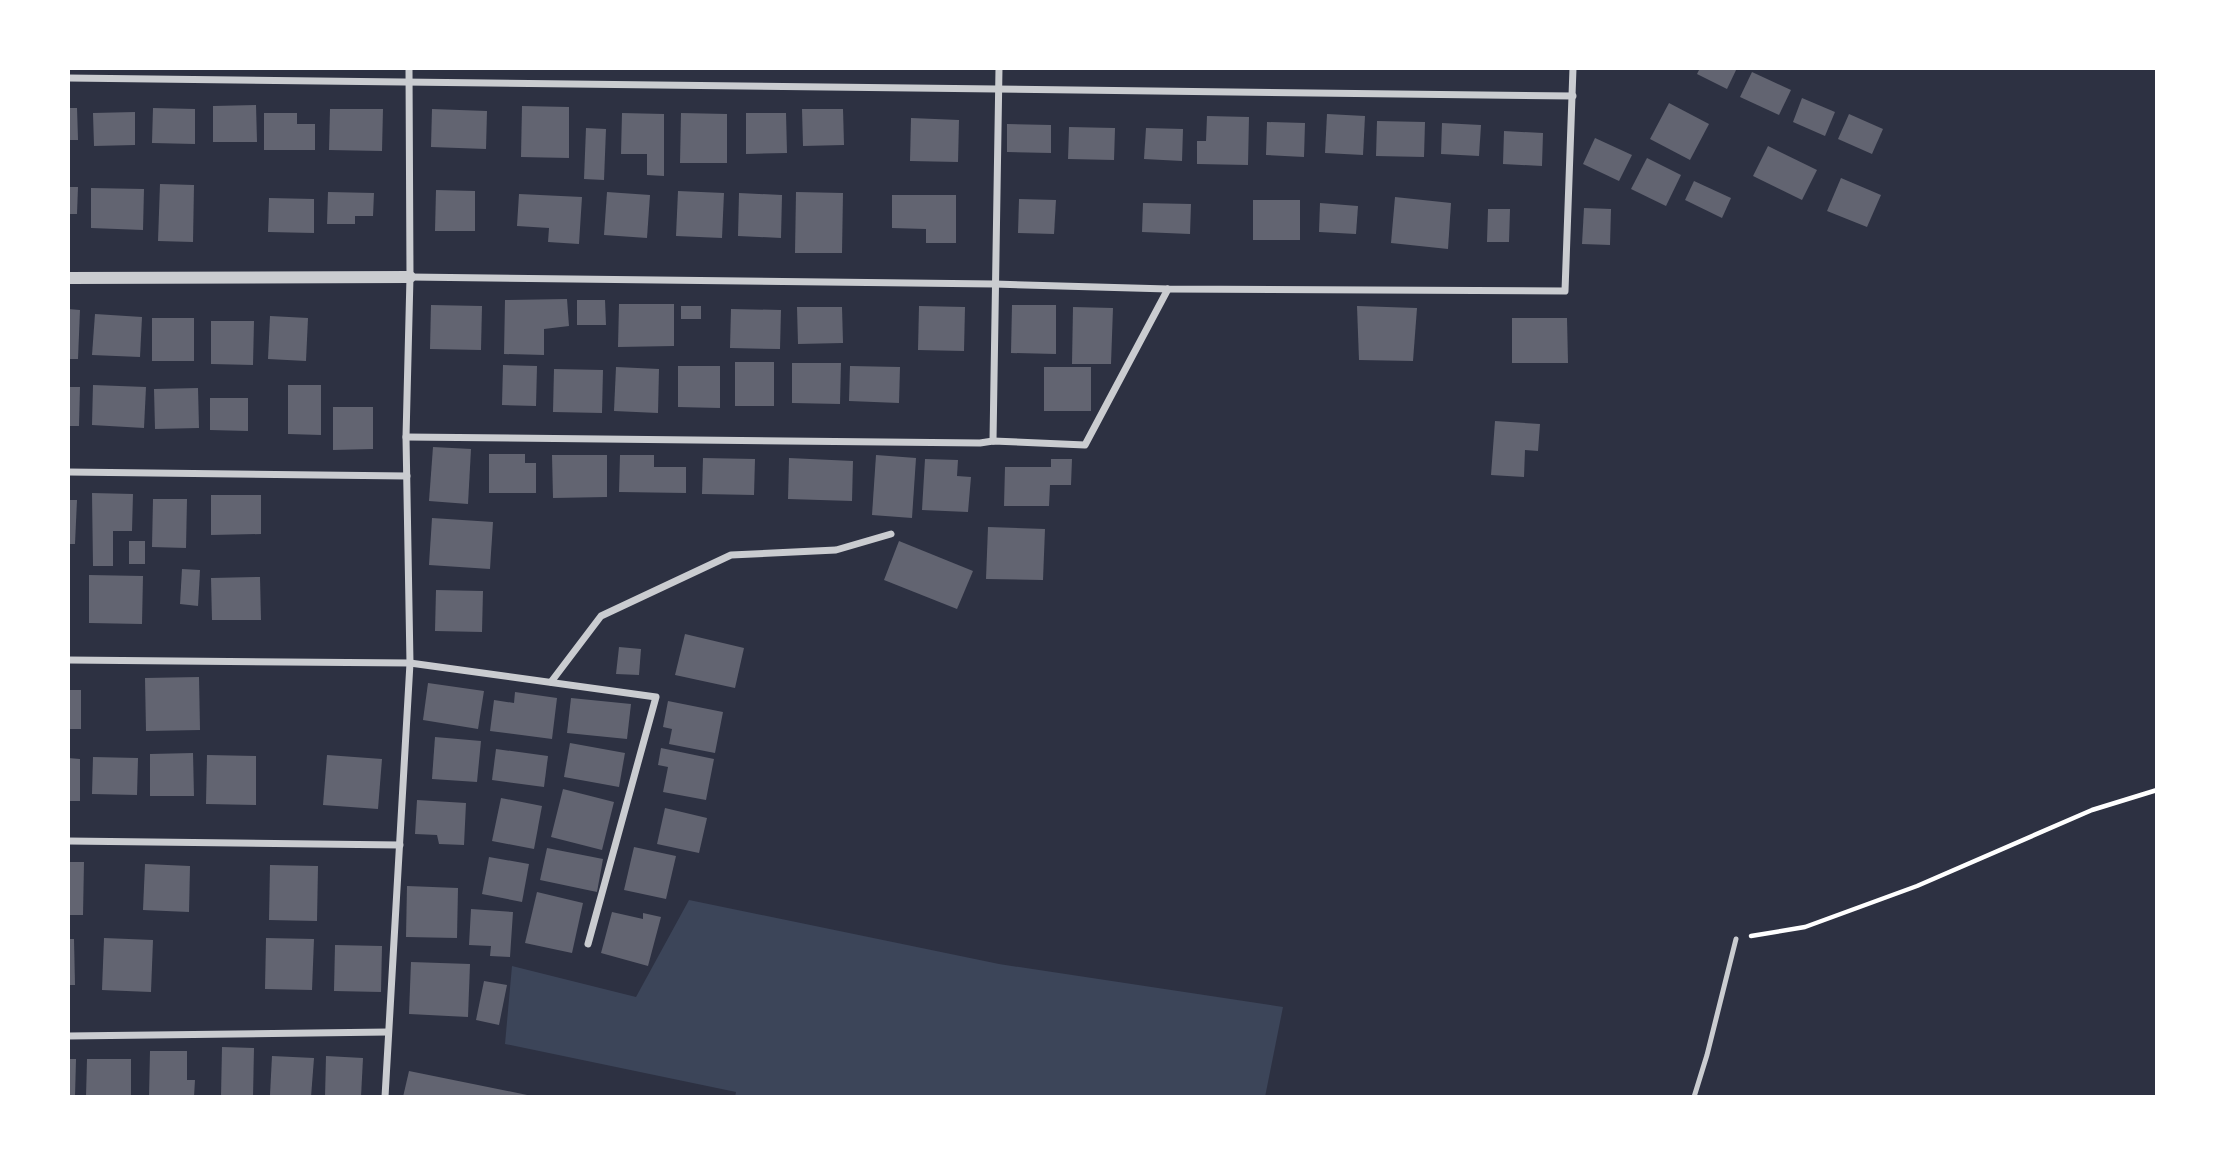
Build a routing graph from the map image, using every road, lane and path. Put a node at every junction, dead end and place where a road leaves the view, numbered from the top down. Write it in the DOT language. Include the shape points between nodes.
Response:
graph roads {
  1 [pos="409,68"];
  2 [pos="999,68"];
  3 [pos="1573,68"];
  4 [pos="68,78"];
  5 [pos="409,81"];
  6 [pos="999,90"];
  7 [pos="1573,96"];
  8 [pos="410,277"];
  9 [pos="68,278"];
  10 [pos="994,284"];
  11 [pos="1168,289"];
  12 [pos="406,437"];
  13 [pos="993,441"];
  14 [pos="68,472"];
  15 [pos="407,476"];
  16 [pos="891,534"];
  17 [pos="68,660"];
  18 [pos="410,663"];
  19 [pos="551,682"];
  20 [pos="2157,790"];
  21 [pos="68,841"];
  22 [pos="400,845"];
  23 [pos="1736,939"];
  24 [pos="588,944"];
  25 [pos="388,1032"];
  26 [pos="68,1036"];
  27 [pos="385,1097"];
  28 [pos="1694,1097"];
  1 -- 5 [label="street"];
  2 -- 6 [label="street"];
  3 -- 7 [label="street"];
  4 -- 5 [label="street"];
  5 -- 6 [label="street"];
  5 -- 8 [label="street"];
  6 -- 7 [label="street"];
  6 -- 10 [label="street"];
  7 -- 11 [label="street" via="1565,292"];
  8 -- 9 [label="street"];
  8 -- 10 [label="street"];
  8 -- 12 [label="street"];
  10 -- 11 [label="street"];
  10 -- 13 [label="street"];
  11 -- 13 [label="street" via="1085,445"];
  12 -- 13 [label="street"];
  12 -- 15 [label="street"];
  14 -- 15 [label="street"];
  15 -- 18 [label="street"];
  16 -- 19 [label="street" via="836,550 731,555 601,616"];
  17 -- 18 [label="street"];
  18 -- 19 [label="street"];
  18 -- 22 [label="street"];
  19 -- 24 [label="street" via="656,696"];
  20 -- 23 [label="path" via="2092,810 1917,886 1805,927"];
  21 -- 22 [label="street"];
  22 -- 25 [label="street"];
  23 -- 28 [label="lane"];
  25 -- 26 [label="street"];
  25 -- 27 [label="street"];
}
